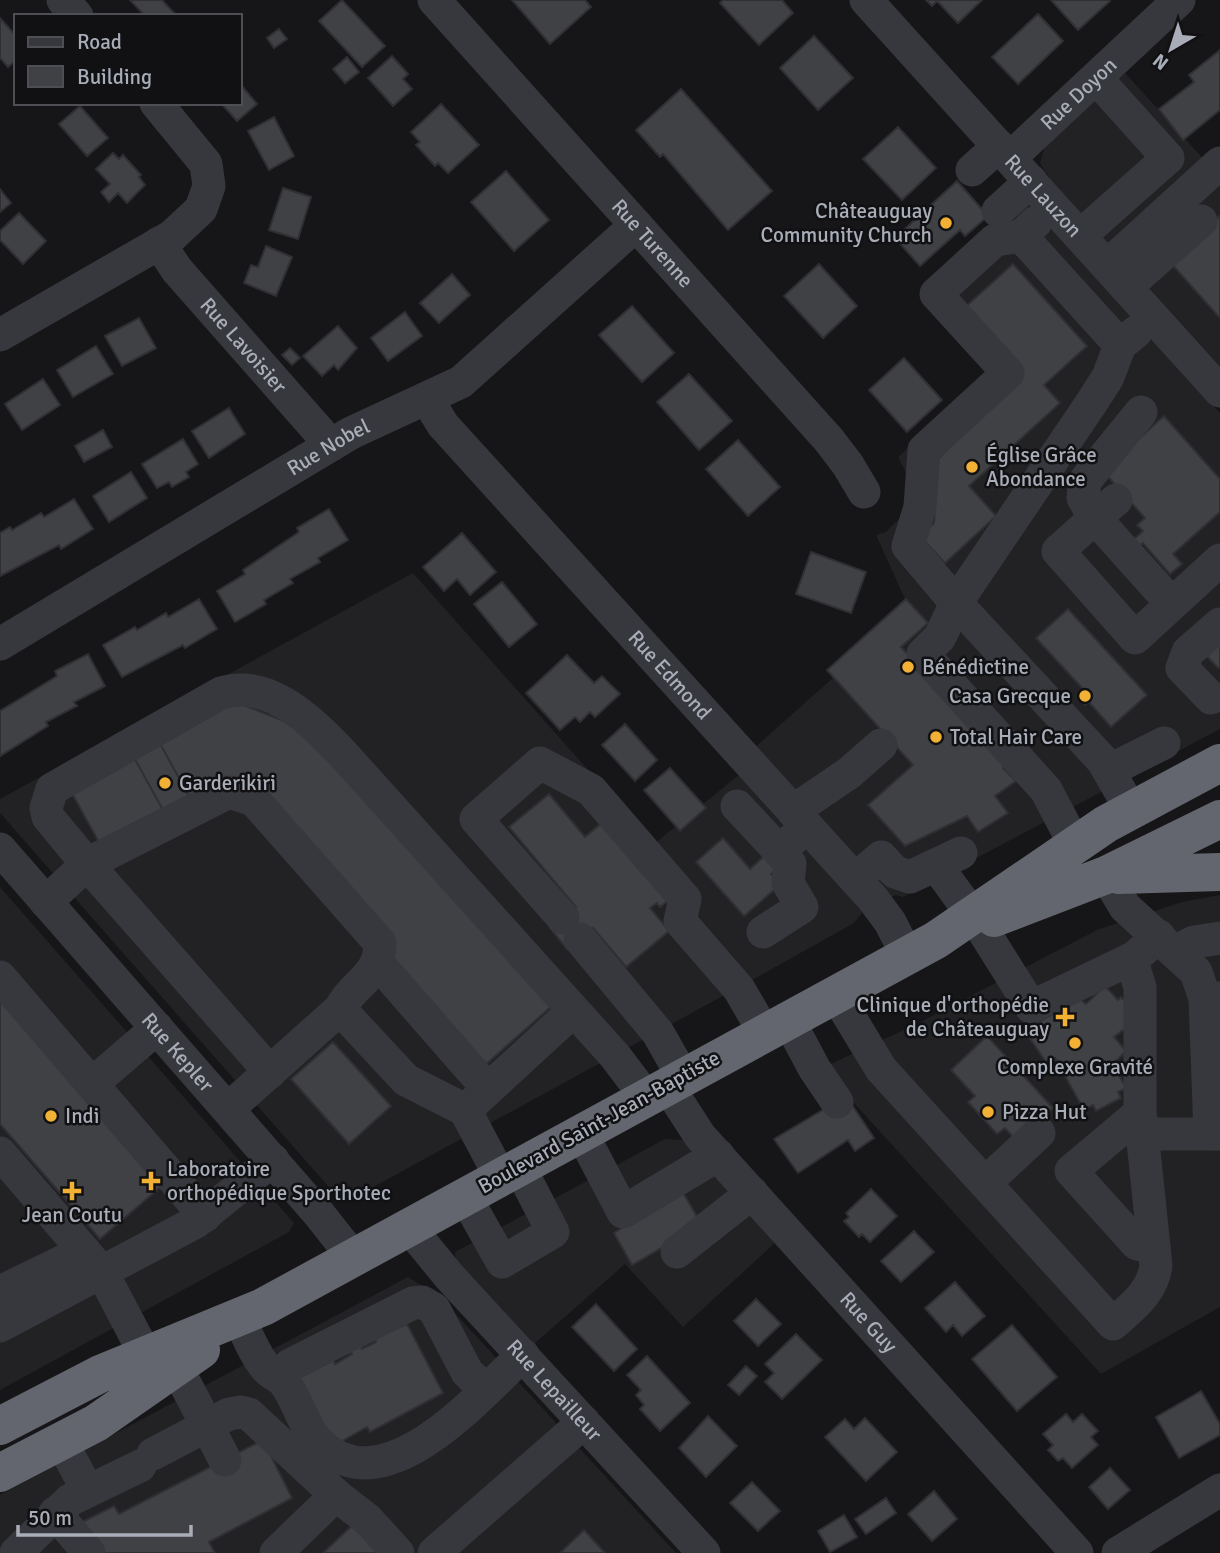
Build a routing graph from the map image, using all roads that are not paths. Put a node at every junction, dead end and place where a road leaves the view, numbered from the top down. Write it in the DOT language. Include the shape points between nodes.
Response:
graph roads {
  1 [pos="63,0"];
  2 [pos="434,0"];
  3 [pos="866,0"];
  4 [pos="1179,0"];
  5 [pos="75,14"];
  6 [pos="1096,78"];
  7 [pos="158,105"];
  8 [pos="1013,161"];
  9 [pos="1220,163"];
  10 [pos="972,170"];
  11 [pos="1054,206"];
  12 [pos="998,211"];
  13 [pos="1201,221"];
  14 [pos="636,225"];
  15 [pos="1021,236"];
  16 [pos="1080,236"];
  17 [pos="159,243"];
  18 [pos="1117,276"];
  19 [pos="1153,317"];
  20 [pos="3,326"];
  21 [pos="1120,345"];
  22 [pos="1220,391"];
  23 [pos="427,399"];
  24 [pos="1141,412"];
  25 [pos="331,445"];
  26 [pos="864,492"];
  27 [pos="1105,509"];
  28 [pos="1220,560"];
  29 [pos="956,603"];
  30 [pos="1172,604"];
  31 [pos="1220,624"];
  32 [pos="0,644"];
  33 [pos="1217,703"];
  34 [pos="1164,743"];
  35 [pos="881,745"];
  36 [pos="1220,763"];
  37 [pos="1110,771"];
  38 [pos="737,806"];
  39 [pos="1131,810"];
  40 [pos="800,819"];
  41 [pos="1220,819"];
  42 [pos="1075,845"];
  43 [pos="0,849"];
  44 [pos="779,851"];
  45 [pos="87,864"];
  46 [pos="1220,872"];
  47 [pos="1106,875"];
  48 [pos="855,879"];
  49 [pos="46,902"];
  50 [pos="975,919"];
  51 [pos="763,932"];
  52 [pos="1220,937"];
  53 [pos="1167,944"];
  54 [pos="922,947"];
  55 [pos="1131,959"];
  56 [pos="375,966"];
  57 [pos="0,977"];
  58 [pos="835,993"];
  59 [pos="1213,998"];
  60 [pos="340,1009"];
  61 [pos="573,1011"];
  62 [pos="776,1026"];
  63 [pos="157,1028"];
  64 [pos="270,1072"];
  65 [pos="92,1084"];
  66 [pos="666,1086"];
  67 [pos="476,1100"];
  68 [pos="837,1102"];
  69 [pos="228,1109"];
  70 [pos="1141,1123"];
  71 [pos="581,1132"];
  72 [pos="1039,1133"];
  73 [pos="1215,1134"];
  74 [pos="0,1153"];
  75 [pos="718,1155"];
  76 [pos="273,1160"];
  77 [pos="510,1171"];
  78 [pos="985,1183"];
  79 [pos="752,1193"];
  80 [pos="465,1196"];
  81 [pos="205,1216"];
  82 [pos="408,1226"];
  83 [pos="1154,1248"];
  84 [pos="677,1252"];
  85 [pos="353,1257"];
  86 [pos="93,1261"];
  87 [pos="0,1292"];
  88 [pos="247,1315"];
  89 [pos="0,1326"];
  90 [pos="523,1355"];
  91 [pos="162,1362"];
  92 [pos="283,1380"];
  93 [pos="485,1390"];
  94 [pos="584,1422"];
  95 [pos="0,1426"];
  96 [pos="207,1426"];
  97 [pos="61,1441"];
  98 [pos="225,1460"];
  99 [pos="0,1473"];
  100 [pos="1220,1490"];
  101 [pos="88,1491"];
  102 [pos="336,1495"];
  103 [pos="55,1513"];
  104 [pos="291,1548"];
  105 [pos="16,1553"];
  106 [pos="89,1553"];
  107 [pos="398,1553"];
  108 [pos="434,1553"];
  109 [pos="704,1553"];
  110 [pos="1077,1553"];
  111 [pos="1118,1553"];
  1 -- 5 [label="street"];
  2 -- 14 [label="street, Rue Turenne"];
  3 -- 8 [label="street, Rue Lauzon"];
  4 -- 6 [label="street, Rue Doyon"];
  6 -- 8 [label="street, Rue Doyon"];
  6 -- 16 [label="street" via="1168,158"];
  7 -- 17 [label="street" via="201,155 209,174 201,209"];
  8 -- 10 [label="street"];
  8 -- 11 [label="street, Rue Lauzon"];
  8 -- 12 [label="street"];
  9 -- 18 [label="street"];
  11 -- 15 [label="street"];
  11 -- 16 [label="street, Rue Lauzon"];
  13 -- 18 [label="street"];
  14 -- 23 [label="street, Rue Nobel" via="461,382"];
  14 -- 26 [label="street, Rue Turenne" via="829,440"];
  15 -- 21 [label="street"];
  15 -- 29 [label="street" via="995,240 936,293 1008,373 929,443 923,455 920,507 908,546"];
  16 -- 18 [label="street, Rue Lauzon"];
  17 -- 20 [label="street"];
  17 -- 25 [label="street, Rue Lavoisier" via="177,270"];
  18 -- 19 [label="street, Rue Lauzon"];
  19 -- 21 [label="street"];
  19 -- 22 [label="street, Rue Lauzon"];
  21 -- 29 [label="street" via="1108,377"];
  23 -- 25 [label="street, Rue Nobel" via="384,415"];
  23 -- 40 [label="street, Rue Edmond" via="443,425"];
  24 -- 27 [label="street" via="1085,481 1083,498"];
  25 -- 32 [label="street, Rue Nobel"];
  27 -- 30 [label="street"];
  27 -- 30 [label="street" via="1058,551 1135,638"];
  28 -- 30 [label="street"];
  29 -- 37 [label="street"];
  29 -- 42 [label="street" via="940,637 923,654 1046,790"];
  31 -- 33 [label="street" via="1188,652 1182,668"];
  34 -- 37 [label="street"];
  35 -- 40 [label="street"];
  36 -- 39 [label="highway, Boulevard Saint-Jean-Baptiste"];
  37 -- 39 [label="street"];
  38 -- 44 [label="street"];
  39 -- 42 [label="highway, Boulevard Saint-Jean-Baptiste"];
  40 -- 44 [label="street"];
  40 -- 48 [label="street, Rue Edmond"];
  41 -- 47 [label="highway, Boulevard Saint-Jean-Baptiste"];
  42 -- 50 [label="highway, Boulevard Saint-Jean-Baptiste"];
  43 -- 49 [label="street, Rue Kepler"];
  44 -- 51 [label="street" via="790,864 788,883 802,907"];
  45 -- 49 [label="street"];
  45 -- 56 [label="street" via="235,792 260,806 375,936 380,951"];
  45 -- 61 [label="street" via="48,817 52,789 221,693 261,692 279,699 328,739"];
  45 -- 64 [label="street"];
  46 -- 47 [label="highway"];
  47 -- 50 [label="highway, Boulevard Saint-Jean-Baptiste"];
  47 -- 53 [label="street" via="1125,907"];
  48 -- 50 [label="street" via="881,857 903,877 949,859"];
  48 -- 54 [label="street, Rue Edmond" via="890,922"];
  49 -- 63 [label="street, Rue Kepler"];
  50 -- 54 [label="highway, Boulevard Saint-Jean-Baptiste"];
  50 -- 55 [label="street" via="1020,1014"];
  52 -- 53 [label="street"];
  53 -- 55 [label="street"];
  53 -- 59 [label="street" via="1196,972"];
  54 -- 58 [label="highway, Boulevard Saint-Jean-Baptiste"];
  55 -- 70 [label="street" via="1140,987"];
  56 -- 60 [label="street"];
  56 -- 67 [label="street" via="384,970"];
  57 -- 65 [label="street"];
  58 -- 62 [label="highway, Boulevard Saint-Jean-Baptiste"];
  58 -- 78 [label="street" via="881,1069"];
  59 -- 73 [label="street"];
  60 -- 64 [label="street"];
  60 -- 67 [label="street" via="406,1080"];
  61 -- 66 [label="street" via="615,1056"];
  61 -- 67 [label="street"];
  62 -- 66 [label="highway, Boulevard Saint-Jean-Baptiste"];
  62 -- 66 [label="street" via="680,921 685,900 591,790 540,763 476,819 658,1033"];
  62 -- 68 [label="street"];
  63 -- 65 [label="street"];
  63 -- 69 [label="street, Rue Kepler"];
  64 -- 69 [label="street"];
  65 -- 81 [label="street"];
  66 -- 71 [label="highway, Boulevard Saint-Jean-Baptiste"];
  66 -- 75 [label="street, Rue Guy"];
  67 -- 77 [label="street"];
  69 -- 76 [label="street, Rue Kepler"];
  70 -- 73 [label="street"];
  70 -- 83 [label="street"];
  70 -- 83 [label="street" via="1071,1171 1137,1244"];
  71 -- 75 [label="street" via="623,1213"];
  71 -- 77 [label="highway, Boulevard Saint-Jean-Baptiste"];
  72 -- 78 [label="street"];
  74 -- 86 [label="street"];
  75 -- 79 [label="street, Rue Guy"];
  76 -- 81 [label="street"];
  76 -- 85 [label="street, Rue Kepler"];
  77 -- 80 [label="highway, Boulevard Saint-Jean-Baptiste"];
  77 -- 80 [label="street" via="553,1232 502,1262"];
  78 -- 83 [label="street" via="1112,1324 1150,1287 1156,1266"];
  79 -- 84 [label="street"];
  79 -- 110 [label="street, Rue Guy"];
  80 -- 82 [label="highway, Boulevard Saint-Jean-Baptiste"];
  81 -- 86 [label="street"];
  82 -- 85 [label="highway, Boulevard Saint-Jean-Baptiste"];
  82 -- 90 [label="street, Rue Lepailleur"];
  85 -- 88 [label="highway, Boulevard Saint-Jean-Baptiste"];
  86 -- 87 [label="street"];
  86 -- 89 [label="street"];
  86 -- 91 [label="street"];
  88 -- 91 [label="highway, Boulevard Saint-Jean-Baptiste"];
  88 -- 92 [label="street" via="267,1370"];
  90 -- 93 [label="street"];
  90 -- 94 [label="street, Rue Lepailleur"];
  91 -- 95 [label="highway, Boulevard Saint-Jean-Baptiste" via="100,1374"];
  91 -- 96 [label="street"];
  91 -- 97 [label="highway, Boulevard Saint-Jean-Baptiste" via="96,1423"];
  92 -- 93 [label="street" via="323,1447 347,1460 365,1463 389,1461 414,1449"];
  92 -- 93 [label="street" via="290,1365 422,1302 434,1308 467,1372"];
  94 -- 108 [label="street"];
  94 -- 109 [label="street, Rue Lepailleur"];
  96 -- 98 [label="street"];
  96 -- 101 [label="street"];
  96 -- 102 [label="street" via="229,1414 249,1414"];
  97 -- 99 [label="highway, Boulevard Saint-Jean-Baptiste"];
  97 -- 101 [label="street"];
  100 -- 111 [label="street"];
  101 -- 103 [label="street"];
  102 -- 104 [label="street"];
  102 -- 107 [label="street" via="367,1519"];
  103 -- 105 [label="street"];
  103 -- 106 [label="street"];
}
